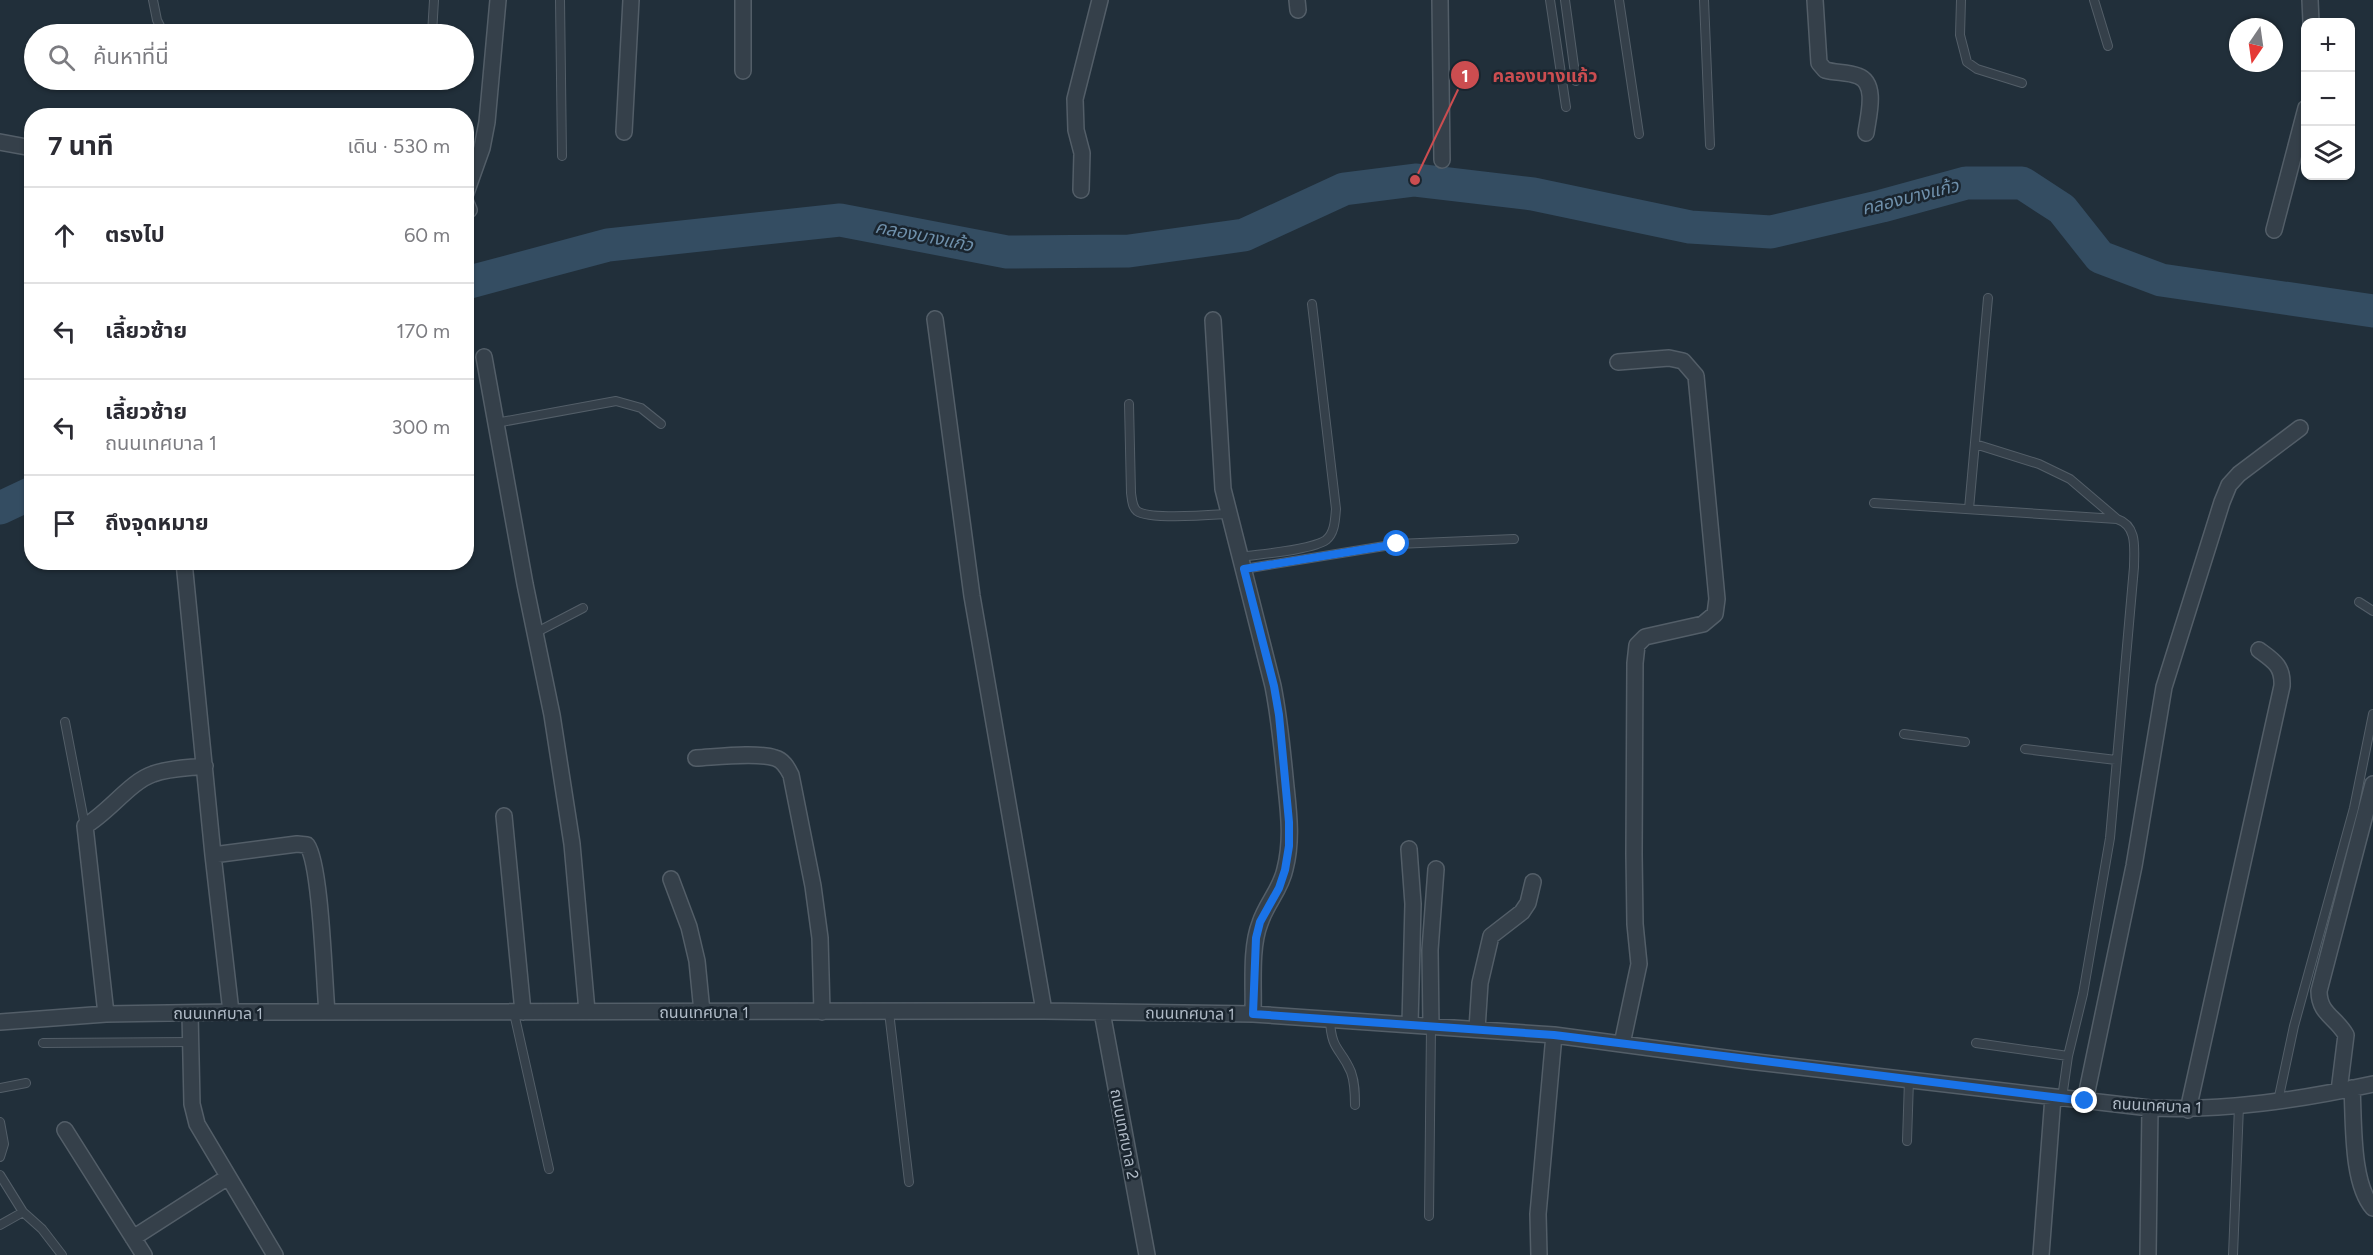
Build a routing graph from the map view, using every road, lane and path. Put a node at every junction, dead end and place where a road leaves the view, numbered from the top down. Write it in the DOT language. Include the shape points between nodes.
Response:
graph roads {
  1 [pos="153,0"];
  2 [pos="434,0"];
  3 [pos="498,0"];
  4 [pos="560,0"];
  5 [pos="631,0"];
  6 [pos="743,0"];
  7 [pos="1100,0"];
  8 [pos="1440,0"];
  9 [pos="1550,0"];
  10 [pos="1565,0"];
  11 [pos="1619,0"];
  12 [pos="1704,0"];
  13 [pos="1815,0"];
  14 [pos="1961,0"];
  15 [pos="2094,0"];
  16 [pos="2310,0"];
  17 [pos="2311,18"];
  18 [pos="159,24"];
  19 [pos="433,24"];
  20 [pos="2108,45"];
  21 [pos="743,71"];
  22 [pos="1576,81"];
  23 [pos="2022,83"];
  24 [pos="1566,107"];
  25 [pos="2301,126"];
  26 [pos="624,132"];
  27 [pos="1866,133"];
  28 [pos="1639,134"];
  29 [pos="0,142"];
  30 [pos="1710,145"];
  31 [pos="24,146"];
  32 [pos="562,156"];
  33 [pos="1442,160"];
  34 [pos="474,170"];
  35 [pos="1081,190"];
  36 [pos="2274,230"];
  37 [pos="1988,298"];
  38 [pos="1312,304"];
  39 [pos="935,319"];
  40 [pos="1213,320"];
  41 [pos="484,357"];
  42 [pos="1618,362"];
  43 [pos="1129,404"];
  44 [pos="496,423"];
  45 [pos="661,424"];
  46 [pos="2300,428"];
  47 [pos="1975,444"];
  48 [pos="1874,503"];
  49 [pos="1969,509"];
  50 [pos="1228,514"];
  51 [pos="2117,519"];
  52 [pos="1514,539"];
  53 [pos="1242,563"];
  54 [pos="185,570"];
  55 [pos="2359,602"];
  56 [pos="583,608"];
  57 [pos="2373,611"];
  58 [pos="535,633"];
  59 [pos="2259,650"];
  60 [pos="2373,714"];
  61 [pos="65,722"];
  62 [pos="1904,734"];
  63 [pos="1965,742"];
  64 [pos="2025,749"];
  65 [pos="696,758"];
  66 [pos="2116,760"];
  67 [pos="205,766"];
  68 [pos="2373,784"];
  69 [pos="504,816"];
  70 [pos="85,825"];
  71 [pos="1409,849"];
  72 [pos="213,855"];
  73 [pos="1436,869"];
  74 [pos="670,879"];
  75 [pos="1533,882"];
  76 [pos="587,1011"];
  77 [pos="1044,1011"];
  78 [pos="231,1012"];
  79 [pos="327,1012"];
  80 [pos="519,1012"];
  81 [pos="702,1012"];
  82 [pos="822,1012"];
  83 [pos="889,1012"];
  84 [pos="1102,1012"];
  85 [pos="190,1013"];
  86 [pos="106,1014"];
  87 [pos="1253,1014"];
  88 [pos="1330,1019"];
  89 [pos="0,1022"];
  90 [pos="1410,1024"];
  91 [pos="1431,1026"];
  92 [pos="1477,1029"];
  93 [pos="1554,1035"];
  94 [pos="190,1042"];
  95 [pos="1977,1042"];
  96 [pos="43,1043"];
  97 [pos="1622,1044"];
  98 [pos="2068,1056"];
  99 [pos="2373,1069"];
  100 [pos="1909,1080"];
  101 [pos="26,1083"];
  102 [pos="2370,1084"];
  103 [pos="0,1088"];
  104 [pos="2346,1090"];
  105 [pos="2057,1098"];
  106 [pos="2085,1101"];
  107 [pos="2278,1102"];
  108 [pos="1355,1105"];
  109 [pos="2239,1106"];
  110 [pos="2150,1108"];
  111 [pos="2188,1110"];
  112 [pos="0,1122"];
  113 [pos="65,1130"];
  114 [pos="1907,1141"];
  115 [pos="0,1157"];
  116 [pos="549,1169"];
  117 [pos="0,1175"];
  118 [pos="228,1177"];
  119 [pos="909,1182"];
  120 [pos="2373,1208"];
  121 [pos="22,1212"];
  122 [pos="1429,1215"];
  123 [pos="0,1225"];
  124 [pos="133,1238"];
  125 [pos="62,1255"];
  126 [pos="144,1255"];
  127 [pos="275,1255"];
  128 [pos="1148,1255"];
  129 [pos="1539,1255"];
  130 [pos="2041,1255"];
  131 [pos="2148,1255"];
  132 [pos="2233,1255"];
  1 -- 18 [label="lane"];
  2 -- 19 [label="lane"];
  3 -- 34 [label="street" via="487,122"];
  4 -- 32 [label="lane"];
  5 -- 26 [label="street"];
  6 -- 21 [label="street"];
  7 -- 35 [label="street" via="1075,99 1082,153"];
  8 -- 33 [label="street"];
  9 -- 24 [label="lane"];
  10 -- 22 [label="lane"];
  11 -- 28 [label="lane"];
  12 -- 30 [label="lane"];
  13 -- 27 [label="street" via="1819,63 1825,70 1863,78 1871,99"];
  14 -- 23 [label="lane" via="1960,35 1967,62"];
  15 -- 20 [label="lane"];
  16 -- 17 [label="street"];
  25 -- 36 [label="street"];
  29 -- 31 [label="street"];
  37 -- 47 [label="lane"];
  38 -- 53 [label="lane" via="1336,509 1334,528 1326,540"];
  39 -- 77 [label="street" via="972,596"];
  40 -- 50 [label="street" via="1223,489"];
  41 -- 44 [label="street"];
  42 -- 97 [label="street" via="1669,358 1683,362 1696,376 1718,599 1715,614 1703,624 1645,637 1637,645 1634,854 1639,964"];
  43 -- 50 [label="lane" via="1131,493 1137,511 1151,516"];
  44 -- 45 [label="lane" via="616,401 640,408"];
  44 -- 58 [label="street"];
  46 -- 106 [label="street" via="2234,480 2222,502 2164,687 2134,866"];
  47 -- 49 [label="lane"];
  47 -- 51 [label="lane" via="2070,479"];
  48 -- 49 [label="lane"];
  49 -- 51 [label="lane"];
  50 -- 53 [label="street"];
  51 -- 66 [label="lane" via="2126,522 2133,533 2134,567"];
  52 -- 53 [label="lane" via="1397,544"];
  53 -- 87 [label="street" via="1274,686 1289,822 1285,870 1256,938"];
  54 -- 67 [label="street"];
  55 -- 57 [label="lane"];
  56 -- 58 [label="lane"];
  58 -- 76 [label="street" via="572,844"];
  59 -- 111 [label="street" via="2281,669 2282,686"];
  60 -- 107 [label="lane" via="2354,808 2294,1026"];
  61 -- 70 [label="lane"];
  62 -- 63 [label="lane"];
  64 -- 66 [label="lane"];
  65 -- 82 [label="street" via="775,758 785,764 791,775 820,938"];
  66 -- 98 [label="lane" via="2110,838"];
  67 -- 70 [label="street" via="152,774"];
  67 -- 72 [label="street"];
  68 -- 104 [label="street" via="2319,992 2321,1007 2346,1035"];
  69 -- 80 [label="street"];
  70 -- 86 [label="street"];
  71 -- 90 [label="street" via="1413,904"];
  72 -- 78 [label="street"];
  72 -- 79 [label="street" via="307,844 317,887"];
  73 -- 91 [label="street" via="1430,950"];
  74 -- 81 [label="street" via="689,927"];
  75 -- 92 [label="street" via="1522,912 1491,936 1480,983"];
  76 -- 80 [label="street, ถนนเทศบาล 1"];
  76 -- 81 [label="street, ถนนเทศบาล 1"];
  77 -- 83 [label="street, ถนนเทศบาล 1"];
  77 -- 84 [label="street, ถนนเทศบาล 1"];
  78 -- 79 [label="street, ถนนเทศบาล 1"];
  78 -- 85 [label="street, ถนนเทศบาล 1"];
  79 -- 80 [label="street, ถนนเทศบาล 1"];
  80 -- 116 [label="lane"];
  81 -- 82 [label="street, ถนนเทศบาล 1"];
  82 -- 83 [label="street, ถนนเทศบาล 1"];
  83 -- 119 [label="lane"];
  84 -- 87 [label="street, ถนนเทศบาล 1"];
  84 -- 128 [label="street, ถนนเทศบาล 2"];
  85 -- 86 [label="street, ถนนเทศบาล 1"];
  85 -- 94 [label="street"];
  86 -- 89 [label="street, ถนนเทศบาล 1"];
  87 -- 88 [label="street, ถนนเทศบาล 1"];
  88 -- 90 [label="street, ถนนเทศบาล 1"];
  88 -- 108 [label="lane" via="1333,1042 1350,1069"];
  90 -- 91 [label="street, ถนนเทศบาล 1"];
  91 -- 92 [label="street, ถนนเทศบาล 1"];
  91 -- 122 [label="lane"];
  92 -- 93 [label="street, ถนนเทศบาล 1"];
  93 -- 97 [label="street, ถนนเทศบาล 1"];
  93 -- 129 [label="street" via="1538,1214"];
  94 -- 96 [label="lane"];
  94 -- 118 [label="street" via="192,1104 197,1124"];
  95 -- 98 [label="lane"];
  97 -- 100 [label="street, ถนนเทศบาล 1"];
  98 -- 105 [label="lane"];
  99 -- 102 [label="street"];
  100 -- 105 [label="street, ถนนเทศบาล 1"];
  100 -- 114 [label="lane"];
  101 -- 103 [label="lane"];
  102 -- 104 [label="street, ถนนเทศบาล 1"];
  104 -- 107 [label="street, ถนนเทศบาล 1"];
  104 -- 120 [label="street" via="2362,1191"];
  105 -- 106 [label="street, ถนนเทศบาล 1"];
  105 -- 130 [label="street"];
  106 -- 110 [label="street, ถนนเทศบาล 1"];
  107 -- 109 [label="street, ถนนเทศบาล 1"];
  109 -- 111 [label="street, ถนนเทศบาล 1"];
  109 -- 132 [label="lane"];
  110 -- 111 [label="street, ถนนเทศบาล 1"];
  110 -- 131 [label="street"];
  112 -- 115 [label="lane" via="4,1144"];
  113 -- 124 [label="street"];
  117 -- 121 [label="lane"];
  118 -- 124 [label="street"];
  118 -- 127 [label="street"];
  121 -- 123 [label="lane"];
  121 -- 125 [label="lane" via="42,1229"];
  124 -- 126 [label="street"];
}
